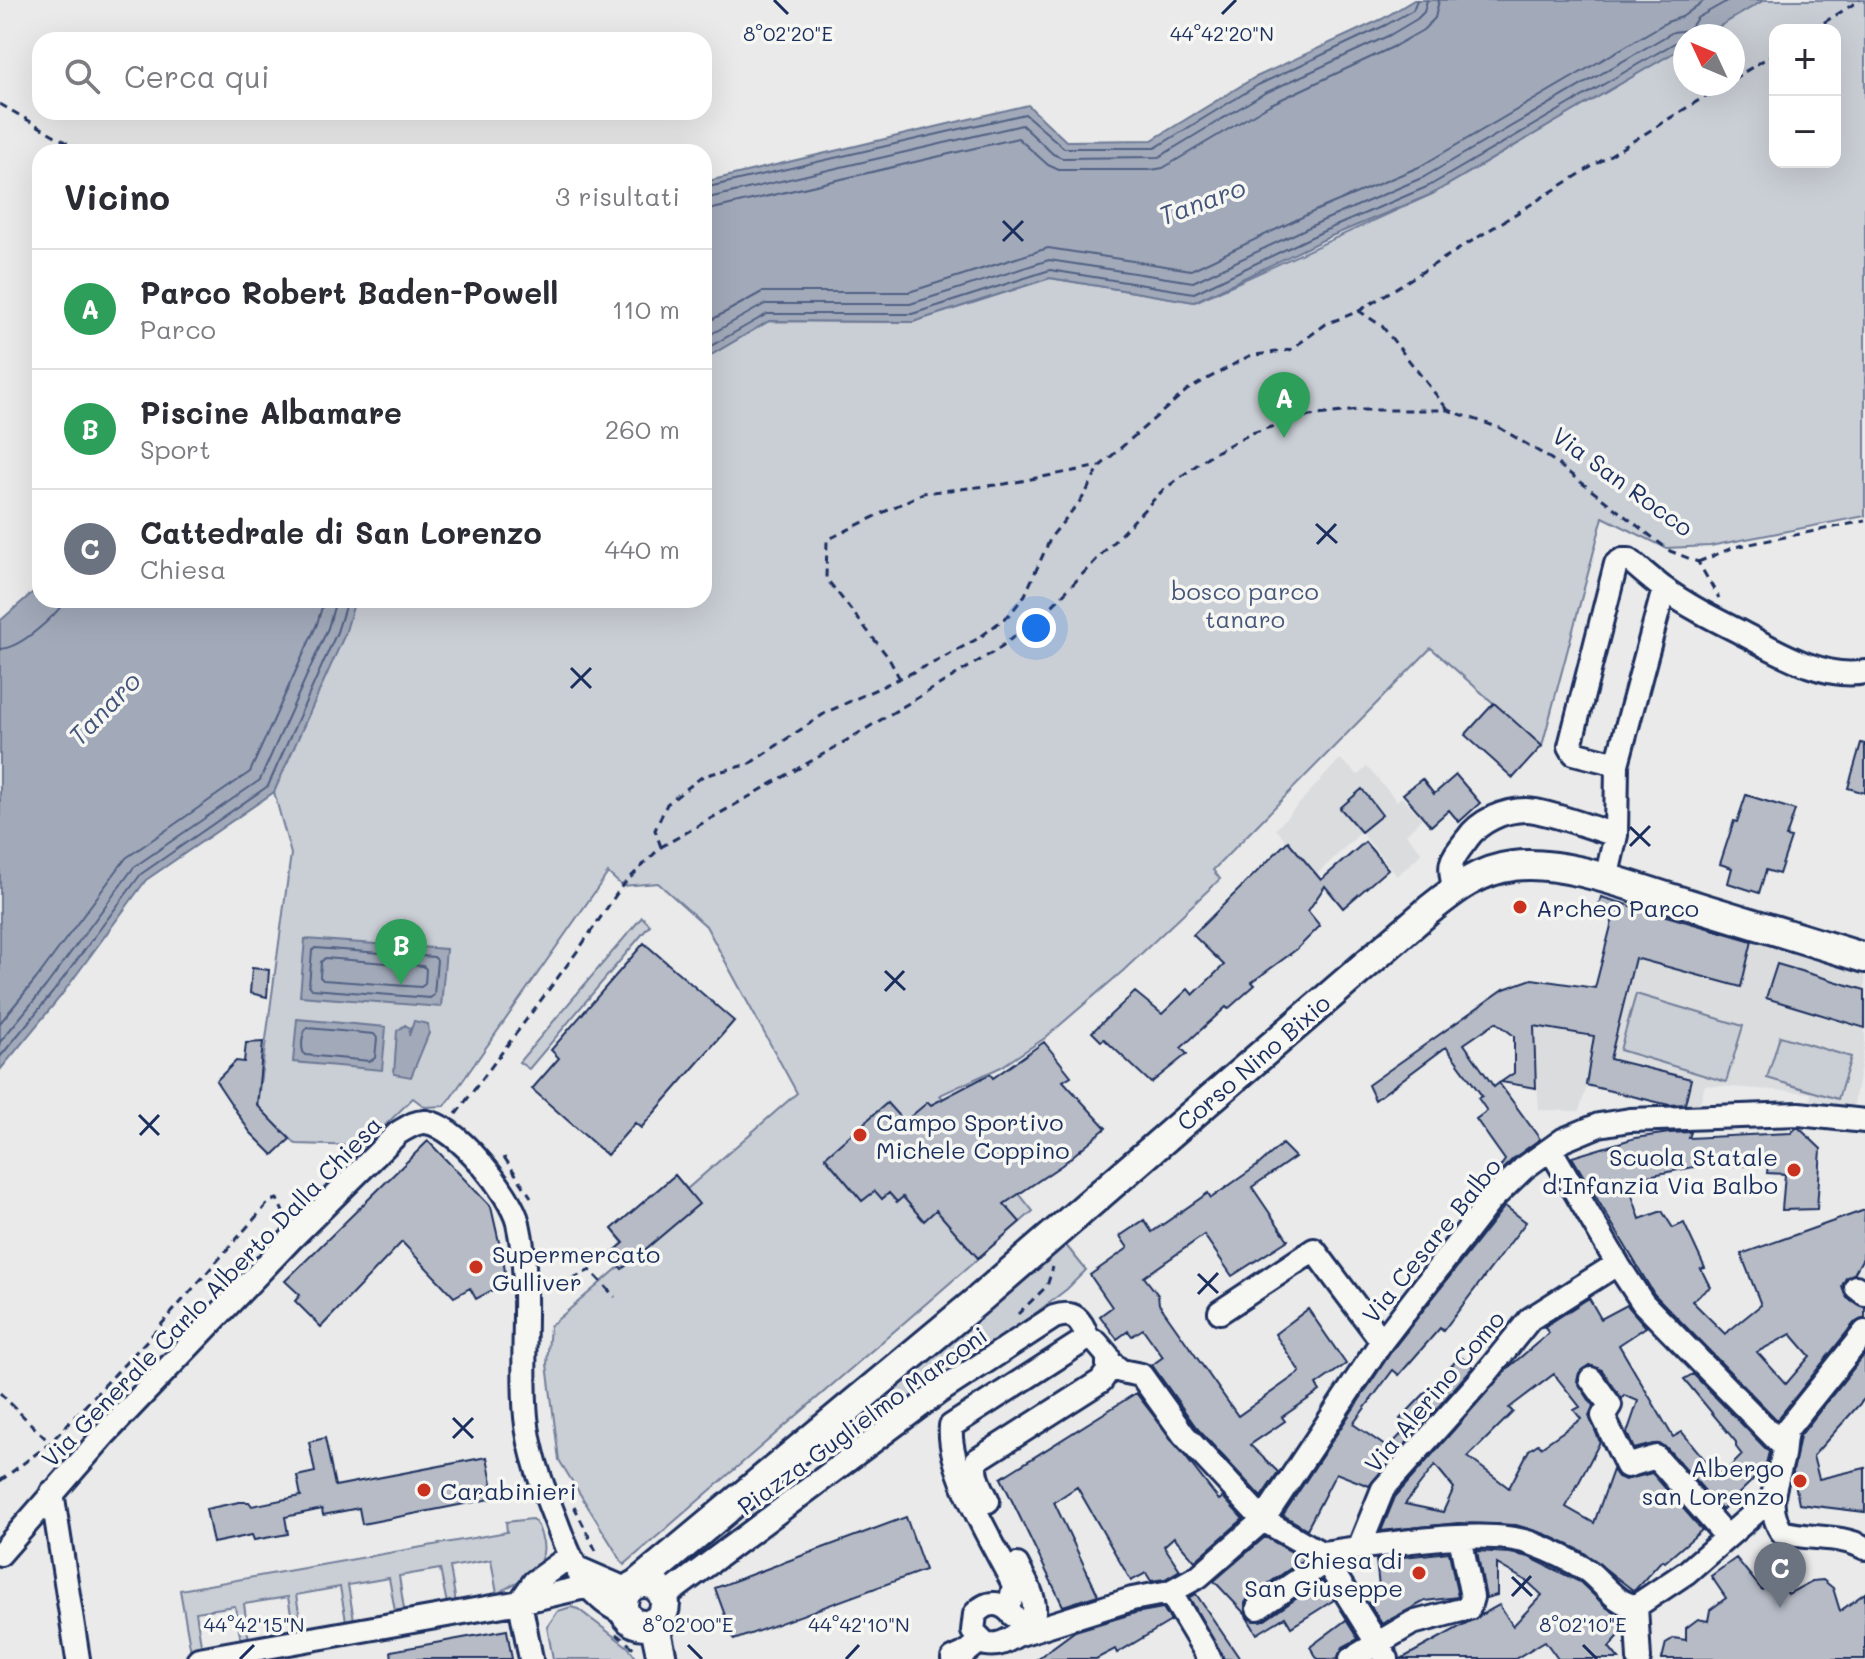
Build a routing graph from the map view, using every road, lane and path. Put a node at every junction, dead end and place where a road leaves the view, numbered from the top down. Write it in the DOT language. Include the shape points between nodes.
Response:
graph roads {
  1 [pos="1860,0"];
  2 [pos="1822,24"];
  3 [pos="1769,57"];
  4 [pos="1745,72"];
  5 [pos="1706,96"];
  6 [pos="0,104"];
  7 [pos="69,144"];
  8 [pos="1359,311"];
  9 [pos="1448,410"];
  10 [pos="1100,466"];
  11 [pos="1865,521"];
  12 [pos="1698,562"];
  13 [pos="1664,589"];
  14 [pos="1736,630"];
  15 [pos="1865,672"];
  16 [pos="900,679"];
  17 [pos="1617,764"];
  18 [pos="1616,835"];
  19 [pos="661,847"];
  20 [pos="1606,879"];
  21 [pos="1455,889"];
  22 [pos="1865,958"];
  23 [pos="1865,1121"];
  24 [pos="442,1129"];
  25 [pos="1551,1150"];
  26 [pos="292,1238"];
  27 [pos="1047,1240"];
  28 [pos="1617,1264"];
  29 [pos="544,1293"];
  30 [pos="615,1297"];
  31 [pos="1220,1312"];
  32 [pos="1010,1322"];
  33 [pos="1865,1332"];
  34 [pos="1088,1338"];
  35 [pos="1382,1341"];
  36 [pos="1110,1362"];
  37 [pos="1591,1379"];
  38 [pos="0,1393"];
  39 [pos="49,1444"];
  40 [pos="1781,1453"];
  41 [pos="77,1467"];
  42 [pos="0,1481"];
  43 [pos="52,1492"];
  44 [pos="1773,1497"];
  45 [pos="724,1511"];
  46 [pos="1263,1520"];
  47 [pos="1726,1536"];
  48 [pos="1460,1537"];
  49 [pos="1359,1548"];
  50 [pos="1865,1548"];
  51 [pos="0,1554"];
  52 [pos="1324,1557"];
  53 [pos="579,1570"];
  54 [pos="1170,1592"];
  55 [pos="631,1596"];
  56 [pos="520,1602"];
  57 [pos="1004,1606"];
  58 [pos="1631,1606"];
  59 [pos="1258,1608"];
  60 [pos="659,1610"];
  61 [pos="1014,1636"];
  62 [pos="1381,1651"];
  63 [pos="966,1653"];
  64 [pos="78,1659"];
  65 [pos="199,1659"];
  66 [pos="531,1659"];
  67 [pos="662,1659"];
  68 [pos="1210,1659"];
  69 [pos="1351,1659"];
  70 [pos="1639,1659"];
  1 -- 2 [label="path"];
  3 -- 4 [label="path"];
  5 -- 8 [label="path"];
  6 -- 7 [label="path"];
  8 -- 9 [label="path" via="1382,326"];
  8 -- 10 [label="path" via="1326,324 1290,350 1249,356 1187,390"];
  9 -- 12 [label="path, Via San Rocco" via="1500,428 1551,459 1670,551"];
  9 -- 19 [label="path" via="1357,410 1302,417 1252,433 1210,455 1162,491 1052,606 997,650"];
  10 -- 16 [label="path" via="1051,537 1025,595 1010,614 979,638"];
  10 -- 16 [label="path" via="923,493 827,540 826,578"];
  11 -- 12 [label="path" via="1735,547"];
  12 -- 14 [label="path, Via San Rocco"];
  13 -- 14 [label="street"];
  13 -- 17 [label="street"];
  13 -- 17 [label="street" via="1629,560 1616,564 1570,746 1574,753"];
  14 -- 15 [label="street" via="1797,661"];
  16 -- 19 [label="path" via="827,712 749,764 703,776 667,804 655,830"];
  17 -- 18 [label="street"];
  18 -- 20 [label="street"];
  18 -- 21 [label="street" via="1528,810 1499,814 1472,831 1452,858 1449,869"];
  19 -- 24 [label="path" via="622,886"];
  20 -- 21 [label="main road, Corso Nino Bixio" via="1546,865 1515,865 1484,872"];
  20 -- 22 [label="main road, Corso Nino Bixio"];
  21 -- 27 [label="main road, Corso Nino Bixio"];
  23 -- 25 [label="street, Via Cesare Balbo" via="1799,1114 1630,1120 1599,1125"];
  24 -- 26 [label="street, Via Generale Carlo Alberto Dalla Chiesa" via="414,1123 398,1133"];
  24 -- 53 [label="street" via="464,1146 514,1209 532,1451"];
  25 -- 28 [label="street"];
  25 -- 35 [label="street, Via Cesare Balbo" via="1504,1185"];
  26 -- 39 [label="path" via="277,1199 269,1202"];
  26 -- 41 [label="street, Via Generale Carlo Alberto Dalla Chiesa"];
  27 -- 32 [label="path" via="1058,1253 1047,1286"];
  27 -- 45 [label="main road, Corso Nino Bixio"];
  28 -- 40 [label="street" via="1643,1303"];
  28 -- 49 [label="street, Via Alerino Como" via="1530,1319 1383,1489"];
  29 -- 30 [label="path" via="590,1270"];
  31 -- 35 [label="street" via="1314,1250"];
  33 -- 40 [label="street" via="1787,1429"];
  34 -- 36 [label="street, Piazza Guglielmo Marconi" via="1103,1347"];
  34 -- 57 [label="street" via="951,1426 957,1465 1014,1585"];
  34 -- 60 [label="street, Piazza Guglielmo Marconi" via="1071,1314 1054,1317 939,1392"];
  35 -- 46 [label="street, Via Cesare Balbo"];
  36 -- 46 [label="street" via="1121,1371 1141,1375 1184,1435"];
  36 -- 61 [label="street" via="1101,1381 977,1460 978,1481 1035,1603 1031,1623"];
  37 -- 47 [label="street" via="1610,1405 1603,1416 1627,1466 1656,1457"];
  38 -- 39 [label="path"];
  39 -- 41 [label="path"];
  39 -- 42 [label="path"];
  40 -- 44 [label="street"];
  41 -- 43 [label="street, Via Generale Carlo Alberto Dalla Chiesa"];
  43 -- 51 [label="street, Via Generale Carlo Alberto Dalla Chiesa"];
  43 -- 64 [label="street"];
  44 -- 47 [label="street"];
  44 -- 50 [label="street" via="1773,1517 1782,1532"];
  45 -- 55 [label="main road, Corso Nino Bixio"];
  45 -- 60 [label="main road, Corso Nino Bixio" via="688,1556"];
  46 -- 52 [label="street"];
  46 -- 54 [label="street, Via Cesare Balbo" via="1199,1576"];
  47 -- 58 [label="street" via="1687,1572"];
  48 -- 49 [label="street"];
  48 -- 58 [label="street" via="1530,1542 1588,1571"];
  48 -- 62 [label="street" via="1472,1597 1469,1608 1412,1623"];
  49 -- 52 [label="street"];
  52 -- 59 [label="street"];
  52 -- 62 [label="street"];
  53 -- 55 [label="street"];
  53 -- 56 [label="street"];
  53 -- 56 [label="street" via="547,1570"];
  54 -- 61 [label="street"];
  54 -- 68 [label="street"];
  55 -- 60 [label="main road" via="657,1587"];
  55 -- 60 [label="main road" via="642,1625"];
  56 -- 65 [label="street"];
  56 -- 66 [label="street"];
  57 -- 61 [label="street" via="1013,1615"];
  57 -- 63 [label="street" via="991,1603 975,1614"];
  58 -- 70 [label="street"];
  60 -- 67 [label="main road"];
  61 -- 63 [label="street"];
  62 -- 69 [label="street"];
}
